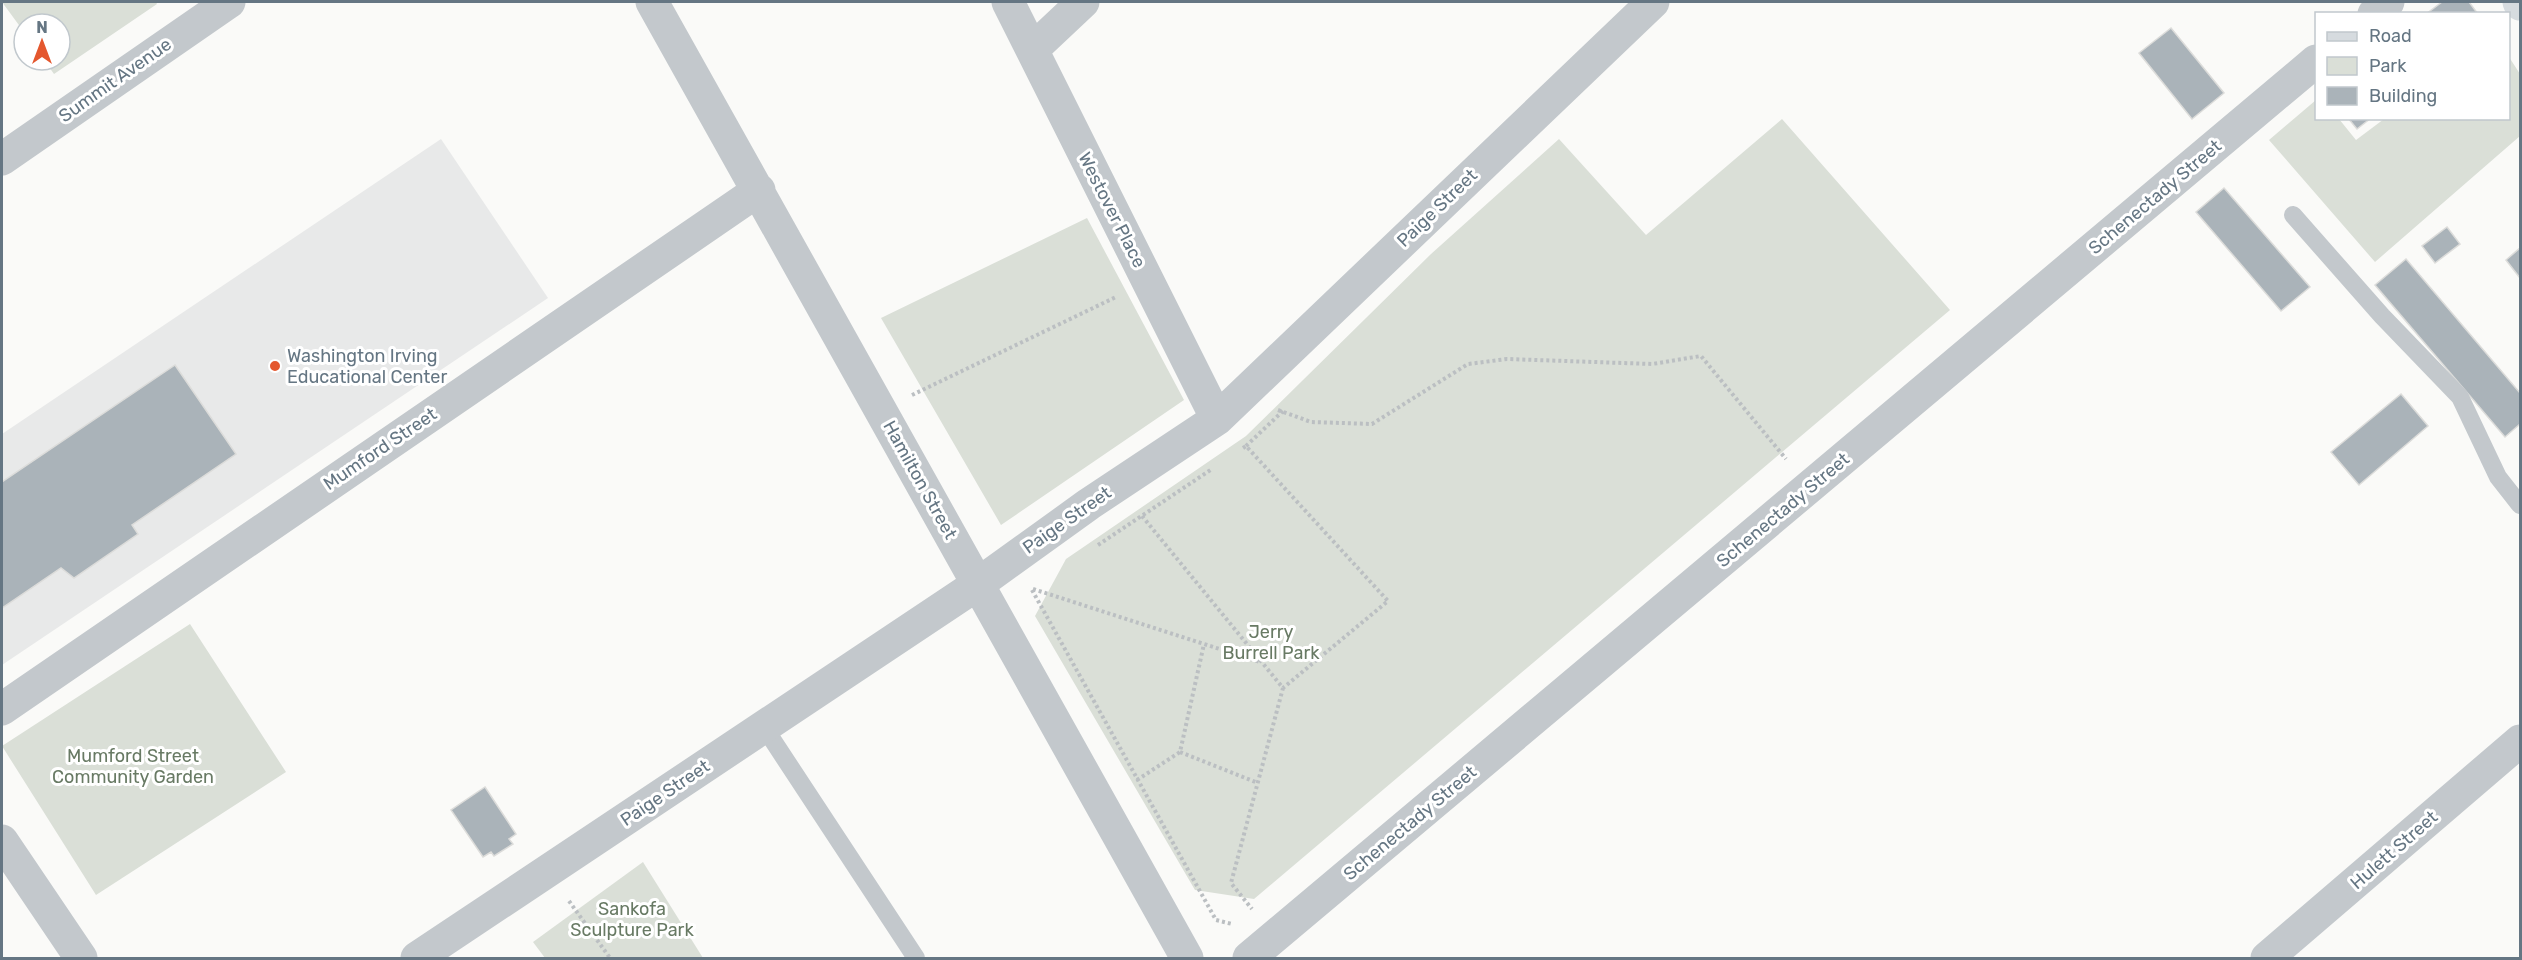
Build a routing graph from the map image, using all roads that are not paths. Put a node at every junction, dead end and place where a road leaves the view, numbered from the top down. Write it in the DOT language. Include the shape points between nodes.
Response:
graph roads {
  1 [pos="229,2"];
  2 [pos="652,2"];
  3 [pos="1008,2"];
  4 [pos="1083,2"];
  5 [pos="1653,2"];
  6 [pos="2388,2"];
  7 [pos="2376,12"];
  8 [pos="1032,50"];
  9 [pos="2315,62"];
  10 [pos="2,159"];
  11 [pos="759,190"];
  12 [pos="2293,215"];
  13 [pos="1216,419"];
  14 [pos="2520,505"];
  15 [pos="978,584"];
  16 [pos="2,709"];
  17 [pos="764,727"];
  18 [pos="2520,741"];
  19 [pos="2,842"];
  20 [pos="81,958"];
  21 [pos="417,958"];
  22 [pos="916,958"];
  23 [pos="1187,958"];
  24 [pos="1249,958"];
  25 [pos="2267,958"];
  1 -- 10 [label="street, Summit Avenue"];
  2 -- 11 [label="street, Hamilton Street"];
  3 -- 8 [label="street, Westover Place"];
  4 -- 8 [label="street"];
  5 -- 13 [label="street, Paige Street"];
  6 -- 7 [label="street"];
  8 -- 13 [label="street, Westover Place"];
  9 -- 24 [label="street, Schenectady Street" via="1809,488 1265,925"];
  11 -- 15 [label="street, Hamilton Street"];
  11 -- 16 [label="street, Mumford Street"];
  12 -- 14 [label="lane" via="2460,397 2498,477"];
  13 -- 15 [label="street, Paige Street"];
  15 -- 17 [label="street, Paige Street"];
  15 -- 23 [label="street, Hamilton Street"];
  17 -- 21 [label="street, Paige Street"];
  17 -- 22 [label="lane"];
  18 -- 25 [label="street, Hulett Street"];
  19 -- 20 [label="street"];
}
